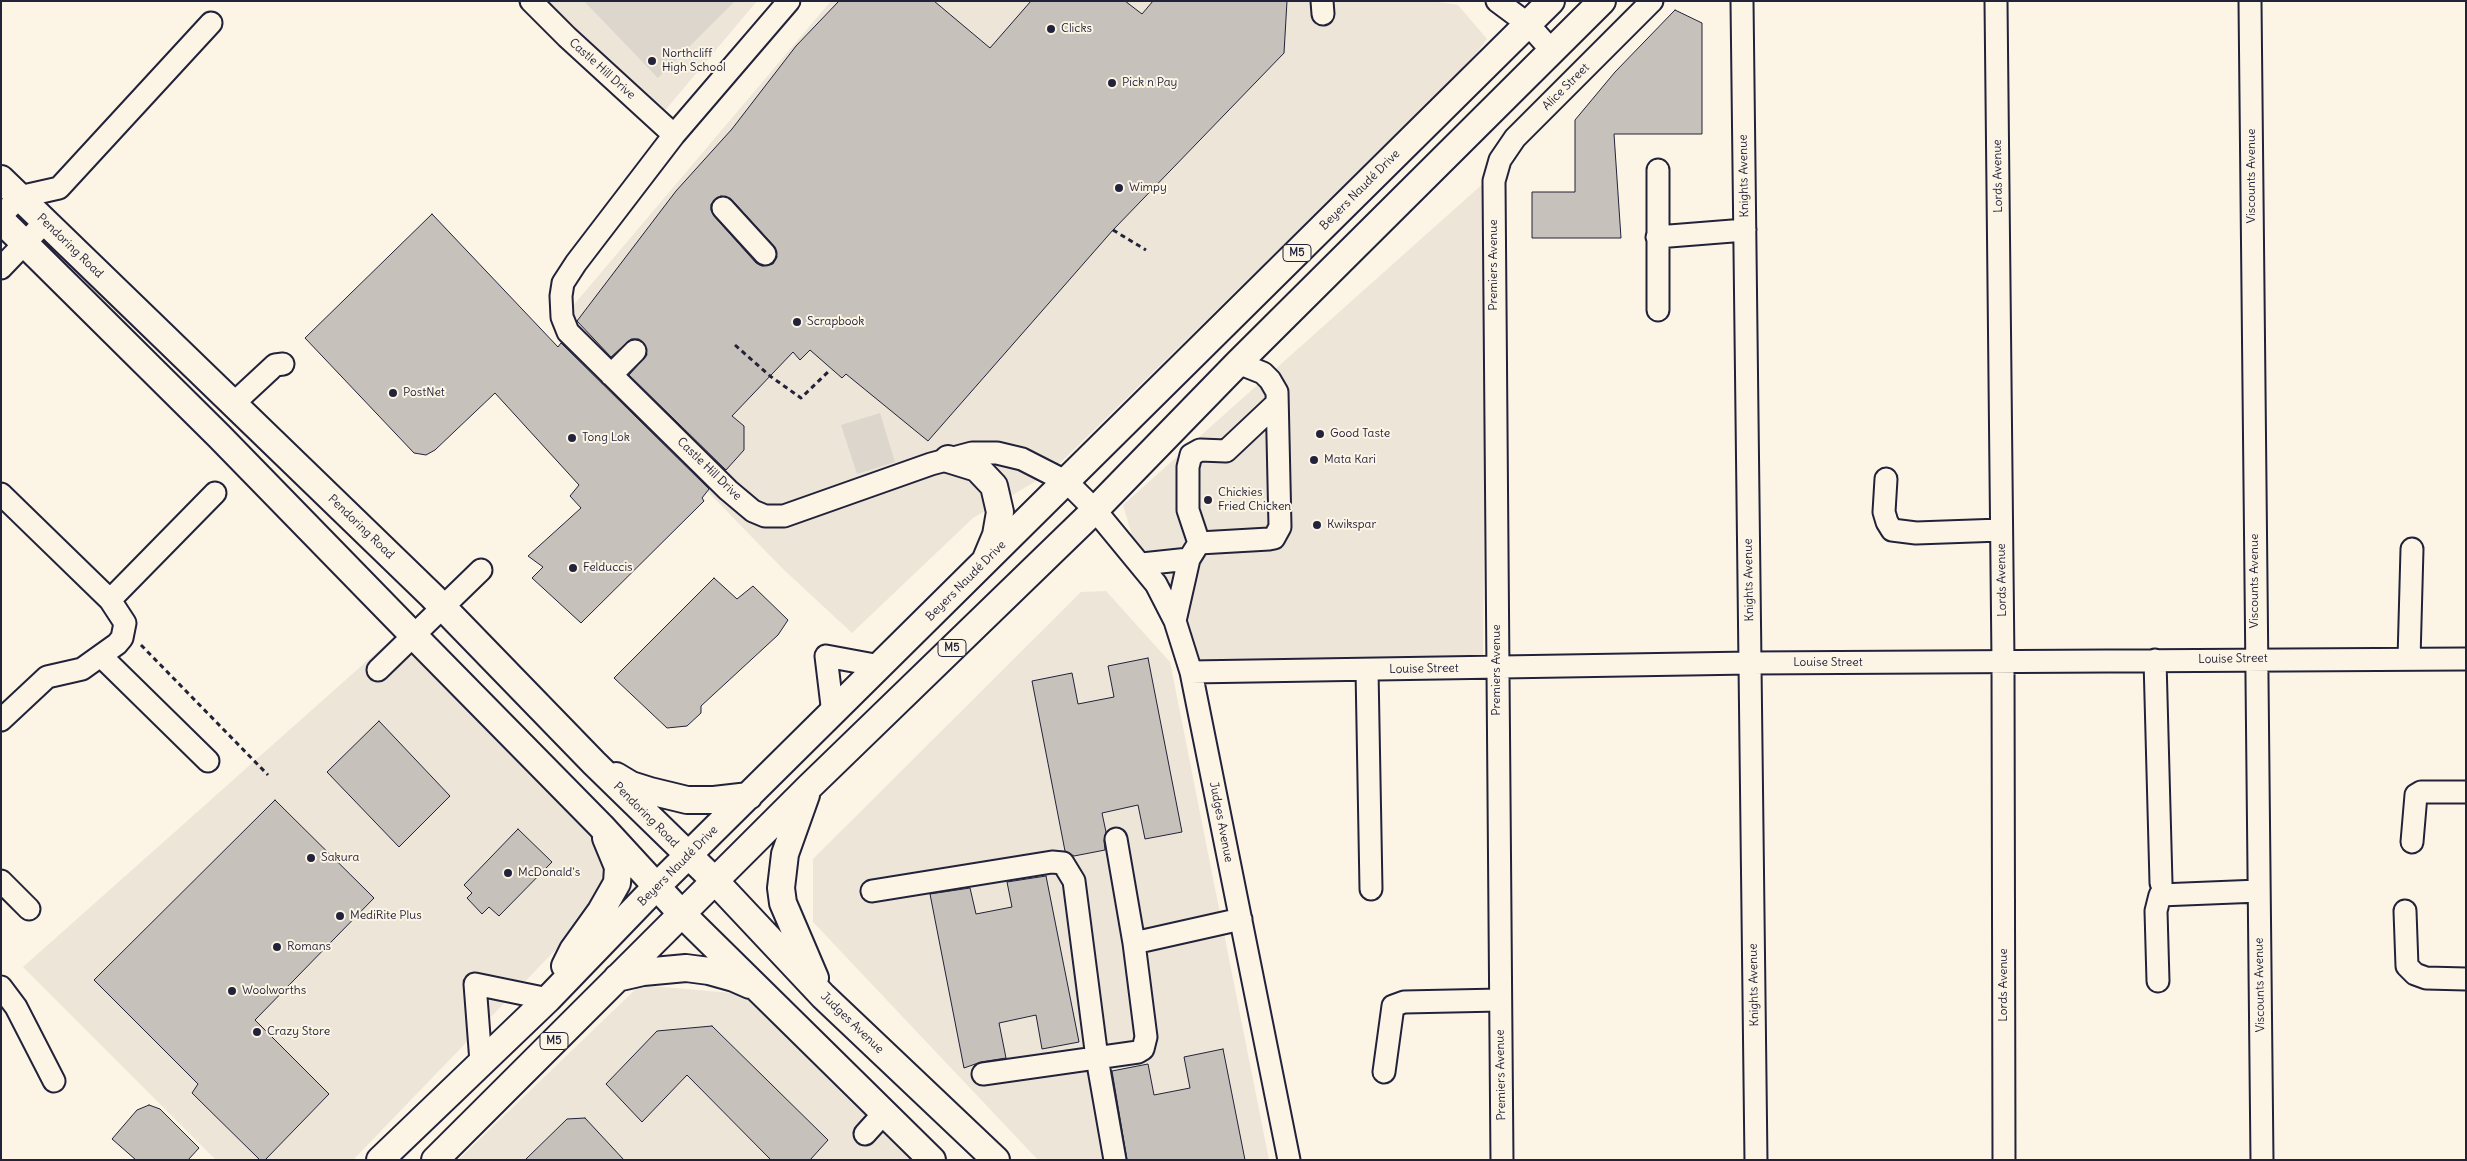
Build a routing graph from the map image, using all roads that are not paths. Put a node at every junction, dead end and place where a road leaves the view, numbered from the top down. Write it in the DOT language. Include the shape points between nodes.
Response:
graph roads {
  1 [pos="531,1"];
  2 [pos="789,1"];
  3 [pos="1497,1"];
  4 [pos="1551,1"];
  5 [pos="1602,1"];
  6 [pos="1652,1"];
  7 [pos="1742,1"];
  8 [pos="1996,1"];
  9 [pos="2250,1"];
  10 [pos="211,23"];
  11 [pos="1528,24"];
  12 [pos="1552,51"];
  13 [pos="674,135"];
  14 [pos="1658,170"];
  15 [pos="1494,181"];
  16 [pos="10,188"];
  17 [pos="723,208"];
  18 [pos="1,216"];
  19 [pos="1,220"];
  20 [pos="45,222"];
  21 [pos="1745,230"];
  22 [pos="1658,237"];
  23 [pos="26,244"];
  24 [pos="765,254"];
  25 [pos="1,268"];
  26 [pos="1658,310"];
  27 [pos="635,351"];
  28 [pos="1238,363"];
  29 [pos="283,364"];
  30 [pos="611,375"];
  31 [pos="1277,403"];
  32 [pos="233,404"];
  33 [pos="948,459"];
  34 [pos="1886,479"];
  35 [pos="1067,482"];
  36 [pos="1,494"];
  37 [pos="215,494"];
  38 [pos="1095,510"];
  39 [pos="2001,530"];
  40 [pos="2412,549"];
  41 [pos="1194,551"];
  42 [pos="984,564"];
  43 [pos="1142,564"];
  44 [pos="481,570"];
  45 [pos="110,600"];
  46 [pos="444,608"];
  47 [pos="1175,621"];
  48 [pos="414,636"];
  49 [pos="101,656"];
  50 [pos="2256,659"];
  51 [pos="2409,659"];
  52 [pos="2466,659"];
  53 [pos="2155,660"];
  54 [pos="2003,661"];
  55 [pos="1750,663"];
  56 [pos="880,666"];
  57 [pos="1496,668"];
  58 [pos="378,670"];
  59 [pos="1367,670"];
  60 [pos="1191,672"];
  61 [pos="833,714"];
  62 [pos="1,720"];
  63 [pos="208,762"];
  64 [pos="594,763"];
  65 [pos="809,787"];
  66 [pos="2466,792"];
  67 [pos="750,796"];
  68 [pos="601,826"];
  69 [pos="1116,839"];
  70 [pos="2412,842"];
  71 [pos="689,856"];
  72 [pos="1,881"];
  73 [pos="715,881"];
  74 [pos="2161,883"];
  75 [pos="656,887"];
  76 [pos="1371,889"];
  77 [pos="872,891"];
  78 [pos="2259,891"];
  79 [pos="29,910"];
  80 [pos="2405,911"];
  81 [pos="681,913"];
  82 [pos="1241,919"];
  83 [pos="1134,943"];
  84 [pos="617,978"];
  85 [pos="2466,979"];
  86 [pos="2158,982"];
  87 [pos="1,987"];
  88 [pos="762,991"];
  89 [pos="552,994"];
  90 [pos="823,996"];
  91 [pos="1500,1000"];
  92 [pos="1097,1058"];
  93 [pos="481,1062"];
  94 [pos="1384,1072"];
  95 [pos="983,1074"];
  96 [pos="54,1082"];
  97 [pos="884,1112"];
  98 [pos="865,1134"];
  99 [pos="380,1160"];
  100 [pos="435,1160"];
  101 [pos="932,1160"];
  102 [pos="996,1160"];
  103 [pos="1115,1160"];
  104 [pos="1289,1160"];
  105 [pos="1502,1160"];
  106 [pos="1756,1160"];
  107 [pos="2004,1160"];
  108 [pos="2262,1160"];
  1 -- 13 [label="street, Castle Hill Drive"];
  2 -- 13 [label="street, Castle Hill Drive"];
  3 -- 11 [label="street"];
  4 -- 11 [label="main road, Beyers Naudé Drive / M5"];
  5 -- 12 [label="main road, M5"];
  6 -- 15 [label="street, Alice Street" via="1515,138 1500,160"];
  7 -- 21 [label="street, Knights Avenue"];
  8 -- 39 [label="street, Lords Avenue"];
  9 -- 50 [label="street, Viscounts Avenue"];
  10 -- 16 [label="street" via="59,188"];
  11 -- 12 [label="street"];
  11 -- 35 [label="main road, Beyers Naudé Drive / M5"];
  12 -- 28 [label="main road, M5"];
  13 -- 30 [label="street, Castle Hill Drive" via="563,283 562,317 568,332"];
  14 -- 22 [label="street"];
  15 -- 57 [label="street, Premiers Avenue"];
  16 -- 18 [label="street"];
  16 -- 20 [label="main road, Pendoring Road"];
  17 -- 24 [label="street"];
  19 -- 23 [label="main road"];
  20 -- 23 [label="street"];
  20 -- 32 [label="main road, Pendoring Road"];
  21 -- 22 [label="street"];
  21 -- 55 [label="street, Knights Avenue"];
  22 -- 26 [label="street"];
  23 -- 25 [label="street"];
  23 -- 48 [label="main road"];
  27 -- 30 [label="street"];
  28 -- 31 [label="street" via="1267,377 1277,392"];
  28 -- 38 [label="main road, M5"];
  29 -- 32 [label="street" via="275,365"];
  30 -- 33 [label="street, Castle Hill Drive" via="728,490 753,511 765,516 792,514"];
  31 -- 41 [label="street" via="1226,451 1193,452 1188,510"];
  31 -- 41 [label="street" via="1281,519 1278,532 1270,539"];
  32 -- 46 [label="main road, Pendoring Road"];
  33 -- 35 [label="street, Castle Hill Drive" via="972,453 997,453 1022,460"];
  33 -- 42 [label="main road" via="977,468 994,486 1000,512 996,535"];
  34 -- 39 [label="street" via="1884,512 1892,530 1916,533"];
  35 -- 38 [label="street, Castle Hill Drive"];
  35 -- 42 [label="main road, Beyers Naudé Drive / M5"];
  36 -- 45 [label="street"];
  37 -- 45 [label="street"];
  38 -- 43 [label="street, Judges Avenue"];
  38 -- 65 [label="main road, M5"];
  39 -- 54 [label="street, Lords Avenue"];
  40 -- 51 [label="street"];
  41 -- 43 [label="street"];
  41 -- 47 [label="street"];
  42 -- 56 [label="main road, Beyers Naudé Drive / M5"];
  43 -- 47 [label="street, Judges Avenue"];
  44 -- 46 [label="street"];
  45 -- 49 [label="street" via="124,618 125,629 117,644"];
  46 -- 48 [label="street"];
  46 -- 64 [label="main road, Pendoring Road"];
  47 -- 60 [label="street, Judges Avenue"];
  48 -- 58 [label="street"];
  48 -- 68 [label="main road"];
  49 -- 62 [label="street" via="76,671 47,677"];
  49 -- 63 [label="street"];
  50 -- 51 [label="street, Louise Street"];
  50 -- 53 [label="street, Louise Street"];
  50 -- 78 [label="street, Viscounts Avenue"];
  51 -- 52 [label="street, Louise Street"];
  53 -- 54 [label="street, Louise Street"];
  53 -- 74 [label="street"];
  54 -- 55 [label="street, Louise Street"];
  54 -- 107 [label="street, Lords Avenue"];
  55 -- 57 [label="street, Louise Street"];
  55 -- 106 [label="street, Knights Avenue"];
  56 -- 61 [label="main road, Beyers Naudé Drive / M5"];
  56 -- 61 [label="street" via="826,656"];
  57 -- 59 [label="street, Louise Street"];
  57 -- 91 [label="street, Premiers Avenue"];
  59 -- 60 [label="street, Louise Street"];
  59 -- 76 [label="street"];
  60 -- 82 [label="street, Judges Avenue"];
  61 -- 67 [label="main road, Beyers Naudé Drive / M5"];
  64 -- 67 [label="main road" via="631,785 686,800"];
  64 -- 71 [label="main road, Pendoring Road"];
  65 -- 73 [label="main road, M5"];
  65 -- 90 [label="main road" via="785,854 782,888 786,910"];
  66 -- 70 [label="street" via="2422,792 2416,795"];
  67 -- 71 [label="main road, Beyers Naudé Drive / M5"];
  68 -- 75 [label="main road"];
  68 -- 89 [label="main road" via="618,867 617,883 573,950"];
  69 -- 83 [label="street"];
  71 -- 73 [label="main road, Pendoring Road"];
  71 -- 75 [label="main road, Beyers Naudé Drive / M5"];
  72 -- 79 [label="street"];
  73 -- 81 [label="main road, M5"];
  73 -- 90 [label="main road, Judges Avenue"];
  75 -- 81 [label="main road"];
  75 -- 89 [label="main road, Beyers Naudé Drive / M5"];
  77 -- 92 [label="street" via="1052,862 1063,863 1074,882"];
  78 -- 86 [label="street" via="2160,895 2156,911"];
  78 -- 108 [label="street, Viscounts Avenue"];
  80 -- 85 [label="street" via="2407,966 2426,978"];
  81 -- 84 [label="main road, M5"];
  81 -- 88 [label="main road"];
  82 -- 83 [label="street"];
  82 -- 104 [label="street, Judges Avenue"];
  83 -- 92 [label="street" via="1146,1037 1143,1049"];
  84 -- 88 [label="main road" via="686,968 734,978"];
  84 -- 100 [label="main road, M5"];
  87 -- 96 [label="street" via="16,1007"];
  88 -- 97 [label="main road"];
  89 -- 93 [label="main road, Beyers Naudé Drive / M5"];
  89 -- 93 [label="street" via="476,984"];
  90 -- 102 [label="main road, Judges Avenue"];
  91 -- 94 [label="street" via="1404,1002 1393,1006"];
  91 -- 105 [label="street, Premiers Avenue"];
  92 -- 95 [label="street"];
  92 -- 103 [label="street"];
  93 -- 99 [label="main road, Beyers Naudé Drive / M5"];
  97 -- 98 [label="street"];
  97 -- 101 [label="main road"];
}
